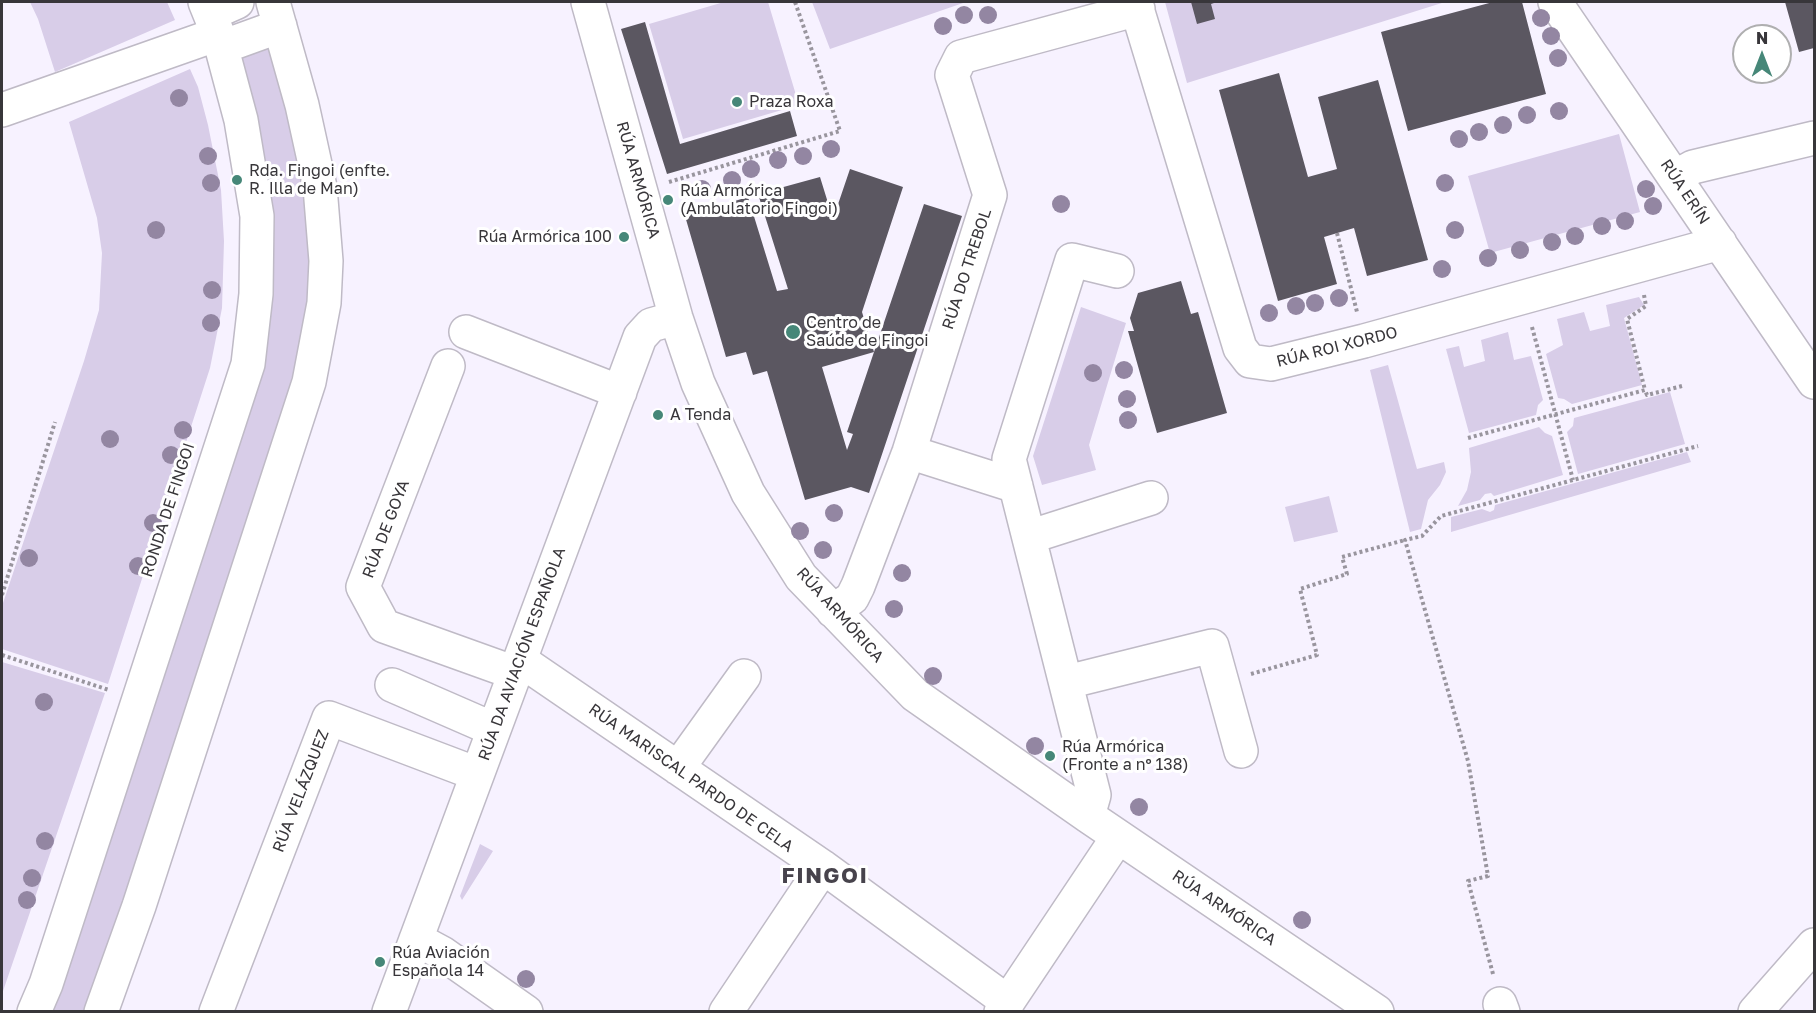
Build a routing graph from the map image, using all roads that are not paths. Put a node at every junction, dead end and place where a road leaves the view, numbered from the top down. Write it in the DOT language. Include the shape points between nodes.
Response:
graph roads {
  1 [pos="588,2"];
  2 [pos="1555,2"];
  3 [pos="1136,5"];
  4 [pos="281,9"];
  5 [pos="218,19"];
  6 [pos="2,110"];
  7 [pos="1815,138"];
  8 [pos="1675,177"];
  9 [pos="1720,243"];
  10 [pos="1117,272"];
  11 [pos="676,318"];
  12 [pos="466,332"];
  13 [pos="448,366"];
  14 [pos="1815,382"];
  15 [pos="620,392"];
  16 [pos="909,452"];
  17 [pos="1016,486"];
  18 [pos="1151,498"];
  19 [pos="1029,537"];
  20 [pos="834,611"];
  21 [pos="518,667"];
  22 [pos="744,676"];
  23 [pos="1067,682"];
  24 [pos="392,685"];
  25 [pos="493,729"];
  26 [pos="1241,751"];
  27 [pos="678,768"];
  28 [pos="477,774"];
  29 [pos="1088,816"];
  30 [pos="1118,837"];
  31 [pos="823,867"];
  32 [pos="416,939"];
  33 [pos="1815,945"];
  34 [pos="1337,1000"];
  35 [pos="1004,1007"];
  36 [pos="34,1011"];
  37 [pos="100,1011"];
  38 [pos="216,1011"];
  39 [pos="389,1011"];
  40 [pos="526,1011"];
  41 [pos="726,1011"];
  42 [pos="1377,1011"];
  43 [pos="1755,1011"];
  1 -- 11 [label="street, RÚA ARMÓRICA"];
  2 -- 8 [label="street, RÚA ERÍN"];
  3 -- 9 [label="street, RÚA ROI XORDO" via="1240,348 1250,361 1271,364 1364,341"];
  3 -- 16 [label="street, RÚA DO TREBOL" via="961,57 952,75 990,195"];
  4 -- 5 [label="street"];
  4 -- 37 [label="street" via="320,187 326,261 324,303 309,382 139,906"];
  5 -- 6 [label="street"];
  5 -- 36 [label="street, RONDA DE FINGOI" via="257,216 256,294 248,364"];
  7 -- 8 [label="street" via="1693,167"];
  8 -- 9 [label="street, RÚA ERÍN"];
  9 -- 14 [label="street, RÚA ERÍN"];
  10 -- 17 [label="street" via="1072,260 1009,459"];
  11 -- 15 [label="street, RÚA DA AVIACIÓN ESPAÑOLA" via="651,325 640,338"];
  11 -- 20 [label="street, RÚA ARMÓRICA" via="698,383 748,493 801,577"];
  12 -- 15 [label="street"];
  13 -- 21 [label="street, RÚA DE GOYA" via="363,587 384,626"];
  15 -- 21 [label="street, RÚA DA AVIACIÓN ESPAÑOLA"];
  16 -- 17 [label="street"];
  16 -- 20 [label="street, RÚA DO TREBOL" via="858,586 852,598"];
  17 -- 19 [label="street"];
  18 -- 19 [label="street"];
  19 -- 23 [label="street"];
  20 -- 29 [label="street, RÚA ARMÓRICA" via="915,695"];
  21 -- 25 [label="street, RÚA DA AVIACIÓN ESPAÑOLA"];
  21 -- 27 [label="street, RÚA MARISCAL PARDO DE CELA"];
  22 -- 27 [label="street"];
  23 -- 26 [label="street" via="1212,646"];
  23 -- 29 [label="street" via="1094,795"];
  24 -- 25 [label="street"];
  25 -- 28 [label="street, RÚA DA AVIACIÓN ESPAÑOLA"];
  27 -- 31 [label="street, RÚA MARISCAL PARDO DE CELA"];
  28 -- 32 [label="street, RÚA DA AVIACIÓN ESPAÑOLA"];
  28 -- 38 [label="street, RÚA VELÁZQUEZ" via="329,718"];
  29 -- 30 [label="street, RÚA ARMÓRICA"];
  30 -- 34 [label="street, RÚA ARMÓRICA"];
  30 -- 35 [label="street"];
  31 -- 35 [label="street, RÚA MARISCAL PARDO DE CELA"];
  31 -- 41 [label="street"];
  32 -- 39 [label="street, RÚA DA AVIACIÓN ESPAÑOLA"];
  32 -- 40 [label="street"];
  33 -- 43 [label="street"];
  34 -- 42 [label="street, RÚA ARMÓRICA"];
}
